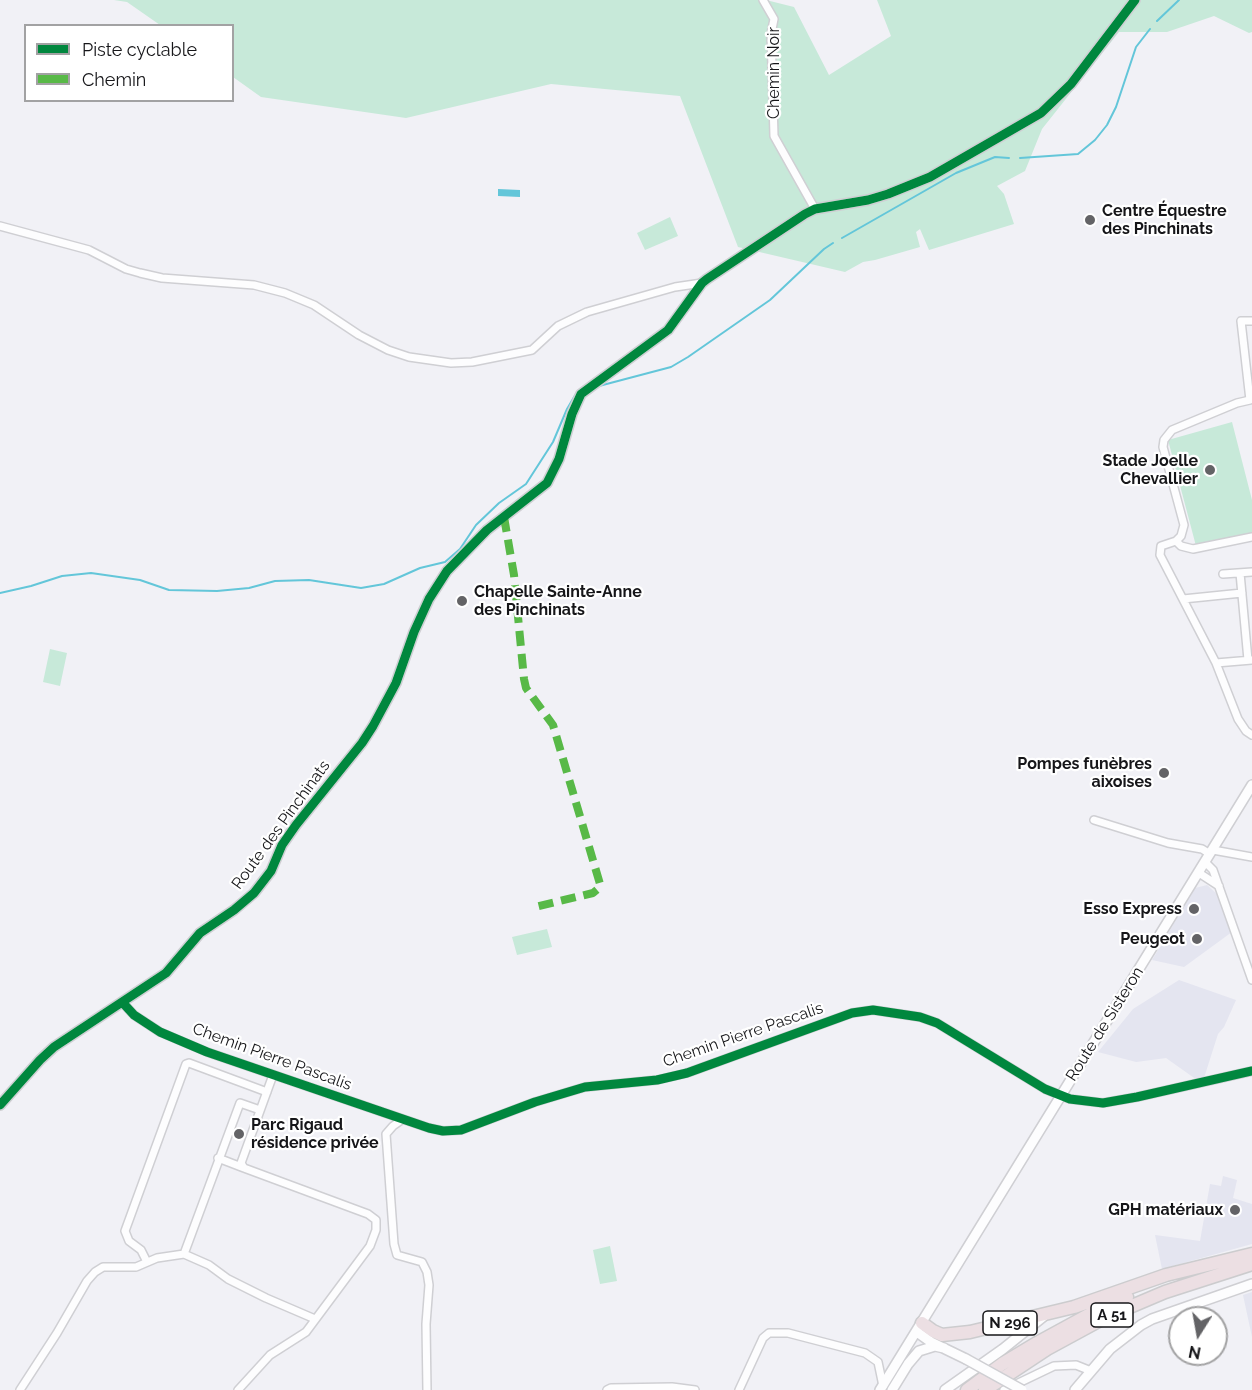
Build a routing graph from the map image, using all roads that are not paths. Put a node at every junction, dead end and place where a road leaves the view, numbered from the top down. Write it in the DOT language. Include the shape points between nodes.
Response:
graph roads {
  1 [pos="763,0"];
  2 [pos="1135,0"];
  3 [pos="815,209"];
  4 [pos="0,226"];
  5 [pos="702,283"];
  6 [pos="1252,321"];
  7 [pos="1251,400"];
  8 [pos="1252,537"];
  9 [pos="1176,541"];
  10 [pos="1252,572"];
  11 [pos="1240,573"];
  12 [pos="1224,574"];
  13 [pos="1242,596"];
  14 [pos="1252,597"];
  15 [pos="1183,599"];
  16 [pos="1249,629"];
  17 [pos="1250,660"];
  18 [pos="1216,663"];
  19 [pos="1252,735"];
  20 [pos="1252,785"];
  21 [pos="1094,820"];
  22 [pos="1209,855"];
  23 [pos="1252,857"];
  24 [pos="1199,873"];
  25 [pos="1219,886"];
  26 [pos="1252,980"];
  27 [pos="123,1003"];
  28 [pos="1252,1071"];
  29 [pos="273,1076"];
  30 [pos="267,1092"];
  31 [pos="1061,1097"];
  32 [pos="0,1105"];
  33 [pos="260,1110"];
  34 [pos="403,1119"];
  35 [pos="218,1158"];
  36 [pos="244,1168"];
  37 [pos="184,1254"];
  38 [pos="1252,1254"];
  39 [pos="147,1262"];
  40 [pos="1252,1264"];
  41 [pos="1252,1284"];
  42 [pos="1048,1314"];
  43 [pos="315,1319"];
  44 [pos="922,1329"];
  45 [pos="944,1348"];
  46 [pos="1091,1371"];
  47 [pos="886,1389"];
  48 [pos="20,1390"];
  49 [pos="238,1390"];
  50 [pos="427,1390"];
  51 [pos="607,1390"];
  52 [pos="695,1390"];
  53 [pos="739,1390"];
  54 [pos="945,1390"];
  55 [pos="968,1390"];
  56 [pos="985,1390"];
  57 [pos="1004,1390"];
  58 [pos="1022,1390"];
  59 [pos="1075,1390"];
  1 -- 3 [label="street, Chemin Noir" via="774,19 774,136"];
  2 -- 3 [label="street, Route des Pinchinats" via="1071,84 1041,113 930,177 878,197"];
  3 -- 5 [label="street, Route des Pinchinats"];
  4 -- 5 [label="street" via="89,250 140,273 254,285 285,293 314,305 388,350 451,363 532,350 558,326 587,312 675,286"];
  5 -- 27 [label="street, Route des Pinchinats" via="668,330 581,394 547,483 487,530 447,571 429,599 396,683 373,726 296,825 259,886 234,910 200,933 166,973"];
  6 -- 7 [label="street" via="1241,321"];
  7 -- 9 [label="street" via="1237,402 1172,430 1164,440 1185,525"];
  8 -- 9 [label="street" via="1193,549"];
  9 -- 15 [label="street" via="1161,546 1160,555"];
  10 -- 11 [label="street"];
  11 -- 12 [label="street"];
  11 -- 13 [label="street"];
  13 -- 14 [label="street"];
  13 -- 15 [label="street"];
  13 -- 16 [label="street"];
  15 -- 18 [label="street"];
  16 -- 17 [label="street"];
  17 -- 18 [label="street"];
  18 -- 19 [label="street" via="1242,727"];
  20 -- 22 [label="street, Route de Sisteron"];
  21 -- 22 [label="street" via="1168,843 1202,849"];
  22 -- 23 [label="street"];
  22 -- 24 [label="street, Route de Sisteron"];
  22 -- 25 [label="street"];
  24 -- 25 [label="street"];
  24 -- 31 [label="street, Route de Sisteron"];
  25 -- 26 [label="street"];
  27 -- 29 [label="street, Chemin Pierre Pascalis" via="160,1032"];
  27 -- 32 [label="street, Route des Pinchinats" via="54,1047"];
  28 -- 31 [label="street" via="1103,1102"];
  29 -- 30 [label="street"];
  29 -- 34 [label="street, Chemin Pierre Pascalis"];
  30 -- 33 [label="street"];
  30 -- 39 [label="street" via="186,1064 125,1231"];
  31 -- 34 [label="street, Chemin Pierre Pascalis" via="937,1023 873,1010 852,1013 687,1073 575,1090 461,1130 443,1131"];
  31 -- 44 [label="street, Route de Sisteron"];
  33 -- 35 [label="street" via="240,1103"];
  33 -- 36 [label="street" via="241,1163"];
  34 -- 50 [label="street" via="386,1134 394,1244 397,1255 422,1262 427,1272"];
  35 -- 36 [label="street"];
  35 -- 37 [label="street"];
  36 -- 43 [label="street" via="376,1220 370,1246"];
  37 -- 39 [label="street"];
  37 -- 43 [label="street"];
  38 -- 42 [label="highway, N 296" via="1166,1275"];
  38 -- 55 [label="highway, A 51" via="1177,1277 1092,1313 1002,1365"];
  39 -- 48 [label="street" via="128,1269 103,1268 95,1272"];
  40 -- 56 [label="highway, A 51" via="1165,1292 1106,1317 1047,1349"];
  41 -- 46 [label="street" via="1152,1319 1110,1349"];
  42 -- 44 [label="highway, N 296" via="952,1335"];
  42 -- 54 [label="street"];
  43 -- 49 [label="street" via="306,1332 270,1355"];
  44 -- 45 [label="street"];
  44 -- 47 [label="street, Route de Sisteron"];
  45 -- 47 [label="street" via="935,1346 919,1351"];
  45 -- 58 [label="street, bridge"];
  46 -- 57 [label="street" via="1061,1364"];
  46 -- 59 [label="street"];
  47 -- 53 [label="street" via="878,1362 865,1353 788,1333 769,1333"];
  51 -- 52 [label="street"];
}
